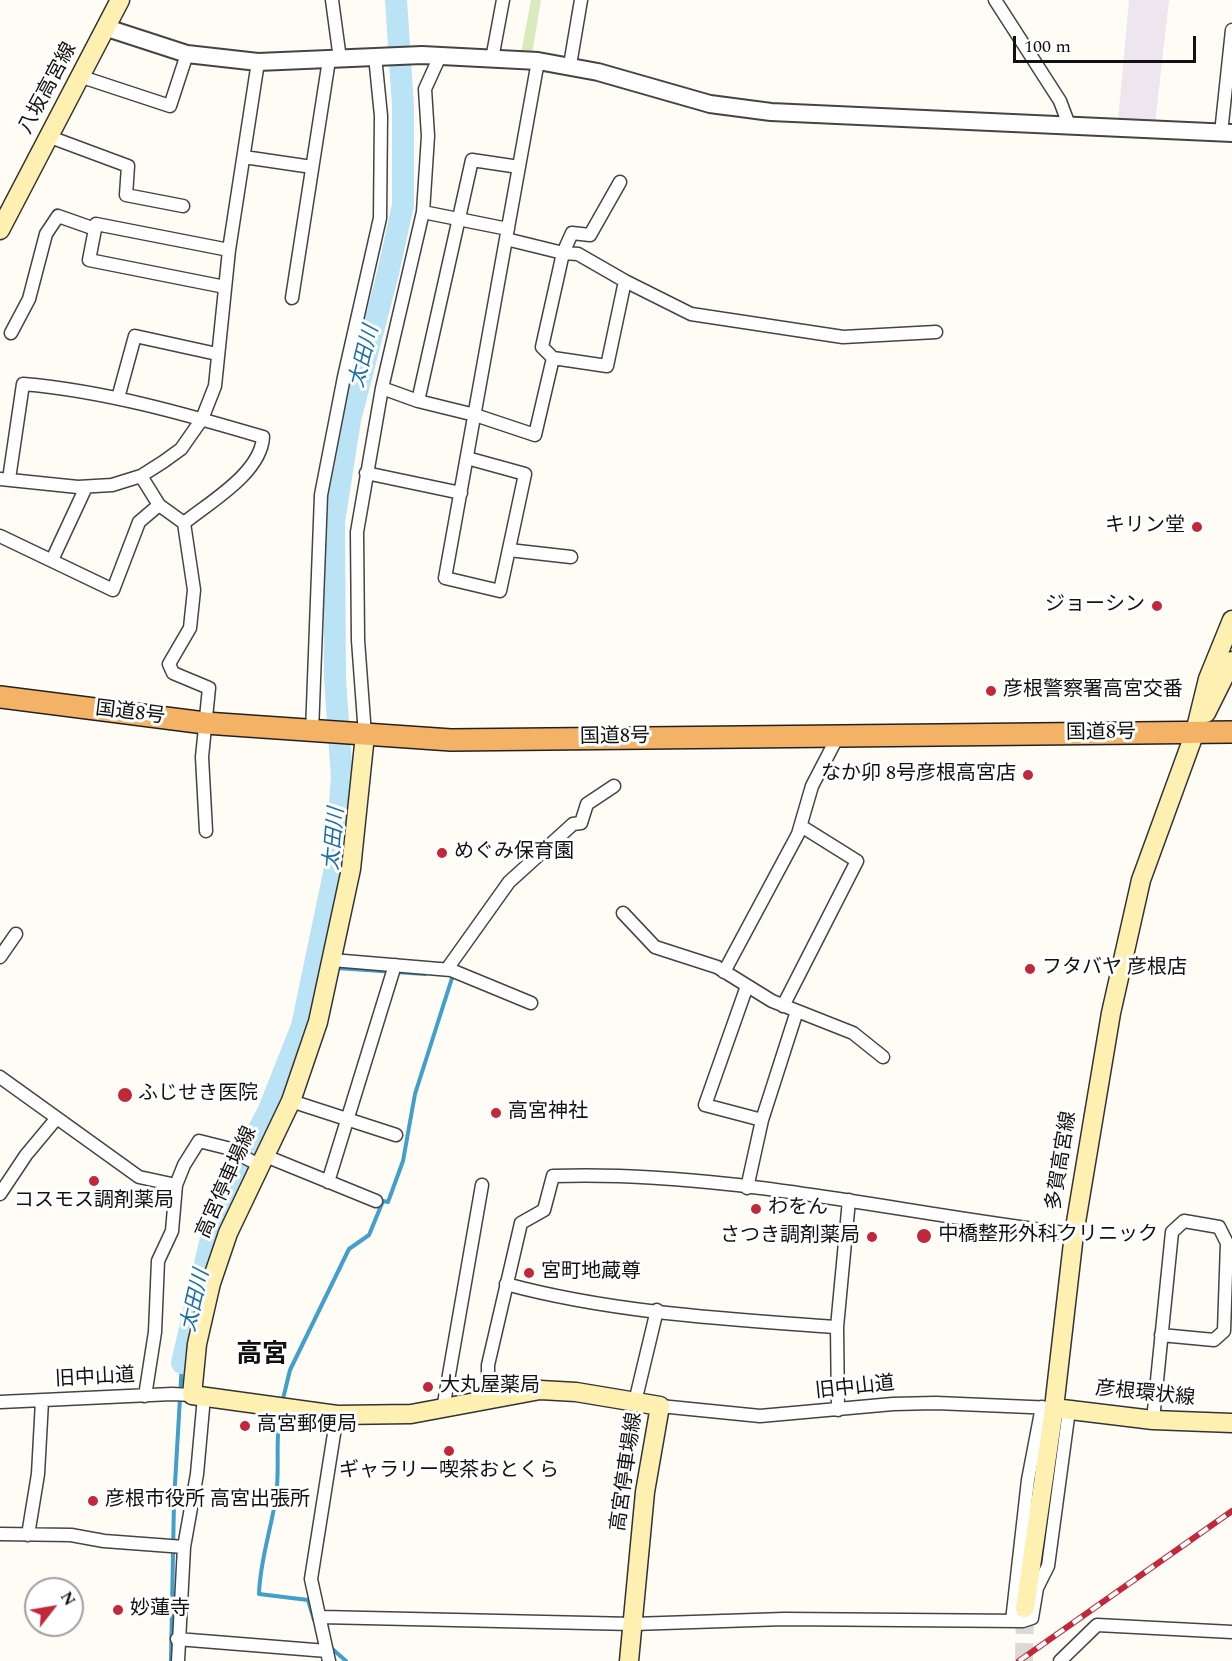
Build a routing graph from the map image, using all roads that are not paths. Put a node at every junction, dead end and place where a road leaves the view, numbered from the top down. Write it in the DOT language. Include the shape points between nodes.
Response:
graph roads {
  1 [pos="120,0"];
  2 [pos="332,0"];
  3 [pos="502,0"];
  4 [pos="581,0"];
  5 [pos="995,0"];
  6 [pos="107,28"];
  7 [pos="1232,30"];
  8 [pos="187,54"];
  9 [pos="378,56"];
  10 [pos="440,56"];
  11 [pos="334,59"];
  12 [pos="492,59"];
  13 [pos="538,61"];
  14 [pos="258,63"];
  15 [pos="570,66"];
  16 [pos="82,77"];
  17 [pos="1069,125"];
  18 [pos="1227,133"];
  19 [pos="50,136"];
  20 [pos="244,157"];
  21 [pos="312,167"];
  22 [pos="519,167"];
  23 [pos="620,182"];
  24 [pos="183,206"];
  25 [pos="423,212"];
  26 [pos="458,219"];
  27 [pos="95,229"];
  28 [pos="0,230"];
  29 [pos="507,234"];
  30 [pos="229,250"];
  31 [pos="563,253"];
  32 [pos="626,281"];
  33 [pos="225,287"];
  34 [pos="292,298"];
  35 [pos="936,332"];
  36 [pos="11,333"];
  37 [pos="217,354"];
  38 [pos="553,358"];
  39 [pos="382,388"];
  40 [pos="118,398"];
  41 [pos="418,401"];
  42 [pos="475,414"];
  43 [pos="202,419"];
  44 [pos="467,458"];
  45 [pos="366,473"];
  46 [pos="141,476"];
  47 [pos="4,479"];
  48 [pos="86,486"];
  49 [pos="460,493"];
  50 [pos="159,505"];
  51 [pos="184,523"];
  52 [pos="0,536"];
  53 [pos="509,550"];
  54 [pos="571,557"];
  55 [pos="52,560"];
  56 [pos="1232,620"];
  57 [pos="1232,662"];
  58 [pos="0,697"];
  59 [pos="206,723"];
  60 [pos="314,732"];
  61 [pos="1195,732"];
  62 [pos="1232,732"];
  63 [pos="360,735"];
  64 [pos="838,736"];
  65 [pos="614,786"];
  66 [pos="801,826"];
  67 [pos="206,831"];
  68 [pos="623,913"];
  69 [pos="16,934"];
  70 [pos="0,957"];
  71 [pos="332,960"];
  72 [pos="395,966"];
  73 [pos="447,969"];
  74 [pos="724,972"];
  75 [pos="747,986"];
  76 [pos="531,1004"];
  77 [pos="783,1006"];
  78 [pos="797,1011"];
  79 [pos="883,1057"];
  80 [pos="0,1077"];
  81 [pos="291,1101"];
  82 [pos="56,1119"];
  83 [pos="347,1120"];
  84 [pos="762,1120"];
  85 [pos="396,1136"];
  86 [pos="259,1160"];
  87 [pos="328,1182"];
  88 [pos="176,1185"];
  89 [pos="482,1185"];
  90 [pos="747,1188"];
  91 [pos="0,1194"];
  92 [pos="849,1200"];
  93 [pos="376,1201"];
  94 [pos="1074,1234"];
  95 [pos="506,1284"];
  96 [pos="657,1310"];
  97 [pos="837,1327"];
  98 [pos="1161,1335"];
  99 [pos="188,1395"];
  100 [pos="145,1396"];
  101 [pos="488,1400"];
  102 [pos="42,1401"];
  103 [pos="0,1402"];
  104 [pos="635,1402"];
  105 [pos="660,1406"];
  106 [pos="1055,1408"];
  107 [pos="442,1409"];
  108 [pos="838,1410"];
  109 [pos="337,1415"];
  110 [pos="1153,1420"];
  111 [pos="1232,1423"];
  112 [pos="0,1534"];
  113 [pos="28,1535"];
  114 [pos="183,1547"];
  115 [pos="1018,1614"];
  116 [pos="321,1617"];
  117 [pos="633,1624"];
  118 [pos="1232,1632"];
  119 [pos="177,1639"];
  120 [pos="328,1656"];
  121 [pos="177,1661"];
  122 [pos="629,1661"];
  123 [pos="1060,1661"];
  1 -- 6 [label="main road, 八坂高宮線"];
  2 -- 11 [label="street"];
  3 -- 12 [label="street"];
  4 -- 15 [label="street"];
  5 -- 17 [label="street" via="1060,101"];
  6 -- 8 [label="street"];
  6 -- 16 [label="main road, 八坂高宮線"];
  7 -- 18 [label="street"];
  8 -- 14 [label="street"];
  8 -- 16 [label="street" via="170,106"];
  9 -- 10 [label="street"];
  9 -- 11 [label="street"];
  9 -- 60 [label="street" via="380,218 321,495"];
  10 -- 12 [label="street"];
  10 -- 25 [label="street" via="424,89 428,136"];
  11 -- 14 [label="street"];
  11 -- 21 [label="street"];
  12 -- 13 [label="street"];
  13 -- 15 [label="street"];
  13 -- 22 [label="street"];
  14 -- 20 [label="street"];
  15 -- 17 [label="street" via="739,109 1026,126"];
  16 -- 19 [label="main road, 八坂高宮線"];
  17 -- 18 [label="street"];
  19 -- 24 [label="street" via="128,166 126,195"];
  19 -- 28 [label="main road, 八坂高宮線"];
  20 -- 21 [label="street"];
  20 -- 30 [label="street"];
  21 -- 34 [label="street"];
  22 -- 26 [label="street" via="472,160"];
  22 -- 29 [label="street"];
  23 -- 31 [label="street" via="590,235 572,233"];
  25 -- 26 [label="street"];
  25 -- 39 [label="street"];
  26 -- 29 [label="street"];
  26 -- 41 [label="street"];
  27 -- 30 [label="street" via="96,224"];
  27 -- 33 [label="street" via="89,260"];
  27 -- 36 [label="street" via="58,216 46,234 29,299"];
  29 -- 31 [label="street"];
  29 -- 42 [label="street"];
  30 -- 33 [label="street"];
  31 -- 32 [label="street" via="578,254"];
  31 -- 38 [label="street" via="542,347"];
  32 -- 35 [label="street" via="691,314 843,337"];
  32 -- 38 [label="street" via="607,366"];
  33 -- 37 [label="street"];
  37 -- 40 [label="street" via="135,336"];
  37 -- 43 [label="street" via="214,386"];
  38 -- 42 [label="street" via="535,435"];
  39 -- 41 [label="street"];
  39 -- 45 [label="street"];
  40 -- 43 [label="street"];
  40 -- 47 [label="street" via="77,388 23,384"];
  41 -- 42 [label="street"];
  42 -- 44 [label="street"];
  43 -- 46 [label="street" via="181,448"];
  43 -- 51 [label="street" via="263,437 262,449 249,470"];
  44 -- 49 [label="street"];
  44 -- 53 [label="street" via="525,474"];
  45 -- 49 [label="street"];
  45 -- 63 [label="street" via="357,532"];
  46 -- 48 [label="street" via="112,485"];
  46 -- 50 [label="street"];
  47 -- 48 [label="street"];
  48 -- 55 [label="street"];
  49 -- 53 [label="street" via="445,578 500,591"];
  50 -- 51 [label="street"];
  50 -- 55 [label="street" via="139,522 113,590"];
  51 -- 59 [label="street" via="193,600 190,628 169,664 173,673 209,688"];
  52 -- 55 [label="street"];
  53 -- 54 [label="street"];
  56 -- 61 [label="main road" via="1208,679"];
  57 -- 61 [label="main road"];
  58 -- 59 [label="highway, 国道8号"];
  59 -- 60 [label="highway, 国道8号"];
  59 -- 67 [label="street" via="202,757"];
  60 -- 63 [label="highway, 国道8号"];
  61 -- 62 [label="highway, 国道8号"];
  61 -- 64 [label="highway, 国道8号"];
  61 -- 94 [label="main road, 多賀高宮線" via="1141,880 1111,1013"];
  63 -- 64 [label="highway, 国道8号" via="451,740"];
  63 -- 71 [label="main road, 高宮停車場線" via="351,869"];
  64 -- 66 [label="street" via="812,786"];
  65 -- 73 [label="street" via="587,804 581,823 573,824 509,882"];
  66 -- 74 [label="street"];
  66 -- 77 [label="street" via="857,861"];
  68 -- 74 [label="street" via="655,947"];
  69 -- 70 [label="street"];
  71 -- 72 [label="street"];
  71 -- 81 [label="main road, 高宮停車場線" via="318,1022"];
  72 -- 73 [label="street"];
  72 -- 83 [label="street"];
  73 -- 76 [label="street"];
  74 -- 75 [label="street"];
  75 -- 77 [label="street"];
  75 -- 84 [label="street" via="705,1105"];
  77 -- 78 [label="street"];
  78 -- 79 [label="street" via="854,1033"];
  78 -- 84 [label="street"];
  80 -- 82 [label="street"];
  81 -- 83 [label="street"];
  81 -- 86 [label="main road, 高宮停車場線"];
  82 -- 88 [label="street" via="139,1177"];
  82 -- 91 [label="street"];
  83 -- 85 [label="street"];
  83 -- 87 [label="street"];
  84 -- 90 [label="street"];
  86 -- 87 [label="street"];
  86 -- 88 [label="street" via="199,1141"];
  86 -- 99 [label="main road, 高宮停車場線" via="211,1283"];
  87 -- 93 [label="street"];
  88 -- 100 [label="street" via="172,1231 158,1261 155,1332"];
  89 -- 107 [label="street"];
  90 -- 92 [label="street"];
  90 -- 95 [label="street" via="602,1175 554,1176 544,1210 520,1223"];
  92 -- 94 [label="street"];
  92 -- 97 [label="street"];
  94 -- 106 [label="main road, 多賀高宮線"];
  95 -- 96 [label="street" via="554,1297"];
  95 -- 101 [label="street" via="488,1365"];
  96 -- 97 [label="street"];
  96 -- 104 [label="street"];
  97 -- 108 [label="street"];
  98 -- 98 [label="street" via="1172,1232 1184,1221 1219,1227 1227,1243 1224,1331 1214,1340"];
  98 -- 110 [label="street"];
  99 -- 100 [label="street, 旧中山道"];
  99 -- 109 [label="main road, 高宮停車場線"];
  99 -- 114 [label="street" via="197,1474"];
  100 -- 102 [label="street, 旧中山道"];
  101 -- 104 [label="main road, 高宮停車場線" via="540,1390"];
  101 -- 107 [label="main road, 高宮停車場線"];
  102 -- 103 [label="street, 旧中山道"];
  102 -- 113 [label="street" via="38,1474"];
  104 -- 105 [label="main road, 高宮停車場線"];
  105 -- 108 [label="street, 旧中山道" via="760,1416"];
  105 -- 117 [label="main road, 高宮停車場線" via="645,1492"];
  106 -- 108 [label="street, 旧中山道" via="925,1403"];
  106 -- 110 [label="main road, 彦根環状線"];
  106 -- 115 [label="main road, 多賀高宮線"];
  107 -- 109 [label="main road, 高宮停車場線" via="411,1414"];
  109 -- 116 [label="street" via="311,1579"];
  110 -- 111 [label="main road, 彦根環状線"];
  112 -- 113 [label="street"];
  113 -- 114 [label="street" via="71,1535"];
  114 -- 119 [label="street"];
  115 -- 117 [label="street"];
  116 -- 117 [label="street"];
  116 -- 120 [label="street"];
  117 -- 122 [label="main road, 高宮停車場線"];
  118 -- 123 [label="street" via="1097,1625"];
  119 -- 120 [label="street"];
  119 -- 121 [label="street"];
}
